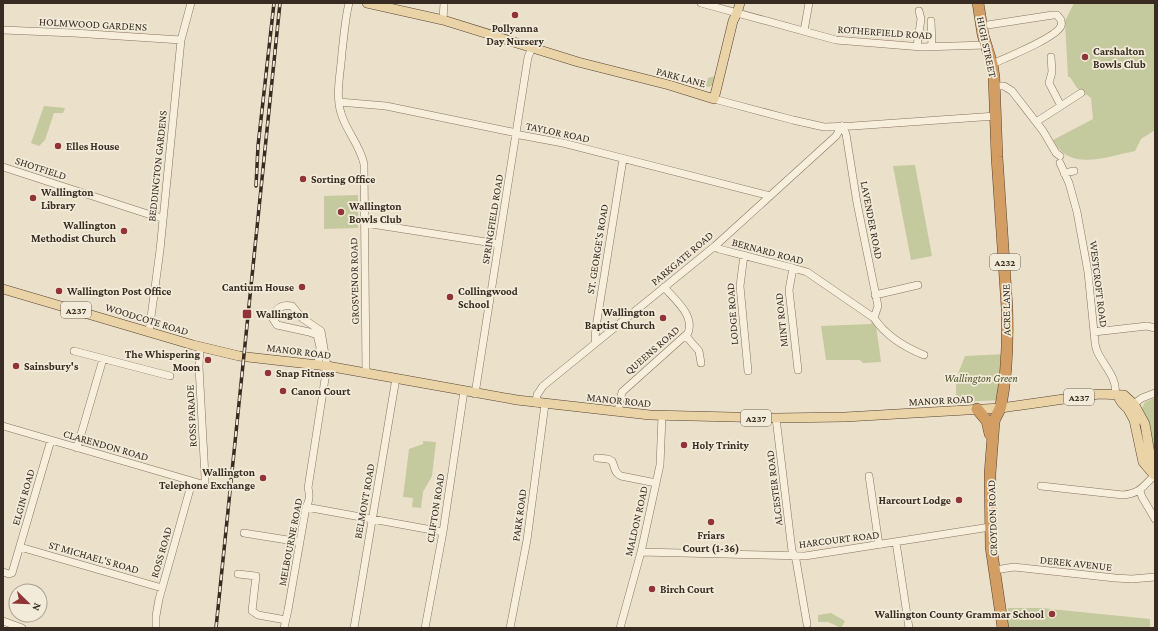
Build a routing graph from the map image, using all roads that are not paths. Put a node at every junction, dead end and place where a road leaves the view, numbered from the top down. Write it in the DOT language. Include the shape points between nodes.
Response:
graph roads {
  1 [pos="191,3"];
  2 [pos="349,3"];
  3 [pos="366,3"];
  4 [pos="444,3"];
  5 [pos="701,3"];
  6 [pos="740,3"];
  7 [pos="809,3"];
  8 [pos="978,3"];
  9 [pos="919,11"];
  10 [pos="737,13"];
  11 [pos="443,20"];
  12 [pos="931,21"];
  13 [pos="981,26"];
  14 [pos="3,30"];
  15 [pos="804,31"];
  16 [pos="181,40"];
  17 [pos="986,45"];
  18 [pos="917,46"];
  19 [pos="932,46"];
  20 [pos="532,48"];
  21 [pos="1051,57"];
  22 [pos="992,64"];
  23 [pos="994,86"];
  24 [pos="1081,93"];
  25 [pos="714,99"];
  26 [pos="339,102"];
  27 [pos="1061,106"];
  28 [pos="996,116"];
  29 [pos="1036,122"];
  30 [pos="842,126"];
  31 [pos="516,134"];
  32 [pos="623,159"];
  33 [pos="3,167"];
  34 [pos="1074,171"];
  35 [pos="1064,173"];
  36 [pos="770,196"];
  37 [pos="163,218"];
  38 [pos="364,223"];
  39 [pos="499,244"];
  40 [pos="715,246"];
  41 [pos="744,255"];
  42 [pos="793,268"];
  43 [pos="918,285"];
  44 [pos="664,287"];
  45 [pos="3,289"];
  46 [pos="875,295"];
  47 [pos="874,318"];
  48 [pos="1155,328"];
  49 [pos="149,332"];
  50 [pos="1094,332"];
  51 [pos="686,336"];
  52 [pos="596,342"];
  53 [pos="200,347"];
  54 [pos="74,351"];
  55 [pos="924,355"];
  56 [pos="239,356"];
  57 [pos="103,359"];
  58 [pos="701,363"];
  59 [pos="323,366"];
  60 [pos="798,370"];
  61 [pos="748,371"];
  62 [pos="366,372"];
  63 [pos="170,376"];
  64 [pos="396,378"];
  65 [pos="464,391"];
  66 [pos="1155,392"];
  67 [pos="475,394"];
  68 [pos="1116,395"];
  69 [pos="540,404"];
  70 [pos="1131,406"];
  71 [pos="1001,408"];
  72 [pos="978,409"];
  73 [pos="618,412"];
  74 [pos="662,416"];
  75 [pos="776,418"];
  76 [pos="3,426"];
  77 [pos="51,440"];
  78 [pos="992,440"];
  79 [pos="77,448"];
  80 [pos="597,458"];
  81 [pos="1154,474"];
  82 [pos="869,476"];
  83 [pos="192,482"];
  84 [pos="656,483"];
  85 [pos="202,484"];
  86 [pos="1041,486"];
  87 [pos="1140,491"];
  88 [pos="306,507"];
  89 [pos="372,519"];
  90 [pos="1155,519"];
  91 [pos="990,527"];
  92 [pos="443,532"];
  93 [pos="244,533"];
  94 [pos="300,542"];
  95 [pos="896,542"];
  96 [pos="879,545"];
  97 [pos="20,547"];
  98 [pos="641,552"];
  99 [pos="793,555"];
  100 [pos="995,570"];
  101 [pos="3,572"];
  102 [pos="238,574"];
  103 [pos="1155,577"];
  104 [pos="162,588"];
  105 [pos="286,620"];
  106 [pos="3,622"];
  107 [pos="807,624"];
  108 [pos="22,628"];
  109 [pos="156,628"];
  110 [pos="284,628"];
  111 [pos="354,628"];
  112 [pos="425,628"];
  113 [pos="510,628"];
  114 [pos="620,628"];
  115 [pos="910,628"];
  116 [pos="1003,628"];
  1 -- 16 [label="street, BEDDINGTON GARDENS"];
  2 -- 26 [label="street, GROSVENOR ROAD"];
  3 -- 11 [label="main road, PARK LANE"];
  4 -- 11 [label="street"];
  5 -- 10 [label="street, ROTHERFIELD ROAD"];
  6 -- 10 [label="main road"];
  7 -- 15 [label="street"];
  8 -- 13 [label="highway, HIGH STREET / A232"];
  9 -- 18 [label="street" via="921,19"];
  10 -- 15 [label="street, ROTHERFIELD ROAD"];
  10 -- 25 [label="main road"];
  11 -- 20 [label="main road, PARK LANE"];
  12 -- 19 [label="street"];
  13 -- 17 [label="highway, HIGH STREET / A232"];
  13 -- 22 [label="street" via="1053,15 1057,15 1061,20 1061,26 1046,39"];
  14 -- 16 [label="street, HOLMWOOD GARDENS"];
  15 -- 18 [label="street, ROTHERFIELD ROAD" via="836,40"];
  16 -- 37 [label="street, BEDDINGTON GARDENS"];
  17 -- 19 [label="street, ROTHERFIELD ROAD"];
  17 -- 22 [label="highway, HIGH STREET / A232"];
  18 -- 19 [label="street, ROTHERFIELD ROAD"];
  20 -- 25 [label="main road, PARK LANE"];
  20 -- 31 [label="street, SPRINGFIELD ROAD" via="528,57"];
  21 -- 27 [label="street" via="1052,72 1049,83"];
  22 -- 23 [label="highway, HIGH STREET / A232"];
  23 -- 28 [label="highway, HIGH STREET / A232"];
  23 -- 29 [label="street, WESTCROFT ROAD" via="1010,89"];
  24 -- 27 [label="street"];
  25 -- 30 [label="street, PARK LANE" via="812,125"];
  26 -- 31 [label="street, TAYLOR ROAD" via="392,107"];
  26 -- 38 [label="street, GROSVENOR ROAD" via="343,120 364,164"];
  27 -- 29 [label="street"];
  28 -- 30 [label="street, PARK LANE"];
  28 -- 71 [label="highway, ACRE LANE / A232" via="1007,329"];
  29 -- 35 [label="street, WESTCROFT ROAD" via="1060,159"];
  30 -- 36 [label="street, PARKGATE ROAD" via="836,136"];
  30 -- 46 [label="street, LAVENDER ROAD" via="846,134"];
  31 -- 32 [label="street, TAYLOR ROAD"];
  31 -- 39 [label="street, SPRINGFIELD ROAD"];
  32 -- 36 [label="street, TAYLOR ROAD"];
  32 -- 52 [label="street, ST. GEORGE'S ROAD"];
  33 -- 37 [label="street, SHOTFIELD"];
  34 -- 35 [label="street"];
  35 -- 50 [label="street, WESTCROFT ROAD" via="1074,199 1088,272"];
  36 -- 40 [label="street, PARKGATE ROAD"];
  37 -- 49 [label="street, BEDDINGTON GARDENS"];
  38 -- 39 [label="street"];
  38 -- 62 [label="street, GROSVENOR ROAD"];
  39 -- 67 [label="street, SPRINGFIELD ROAD"];
  40 -- 41 [label="street, BERNARD ROAD"];
  40 -- 44 [label="street, PARKGATE ROAD"];
  41 -- 42 [label="street, BERNARD ROAD"];
  41 -- 61 [label="street, LODGE ROAD" via="740,286"];
  42 -- 47 [label="street, BERNARD ROAD" via="813,276"];
  42 -- 60 [label="street, MINT ROAD" via="788,290"];
  43 -- 46 [label="street"];
  44 -- 51 [label="street, QUEENS ROAD" via="688,316 690,328"];
  44 -- 52 [label="street, PARKGATE ROAD"];
  45 -- 49 [label="main road, WOODCOTE ROAD / A237"];
  46 -- 47 [label="street, LAVENDER ROAD" via="878,306"];
  47 -- 55 [label="street, BERNARD ROAD" via="894,339"];
  48 -- 50 [label="street" via="1147,326"];
  49 -- 53 [label="main road, WOODCOTE ROAD / A237"];
  50 -- 68 [label="street, WESTCROFT ROAD" via="1097,351 1115,384"];
  51 -- 58 [label="street" via="698,352"];
  51 -- 73 [label="street, QUEENS ROAD" via="622,392"];
  52 -- 69 [label="street, PARKGATE ROAD" via="542,387 537,395"];
  53 -- 56 [label="main road, WOODCOTE ROAD / A237"];
  53 -- 85 [label="street, ROSS PARADE" via="205,477"];
  54 -- 57 [label="street"];
  56 -- 59 [label="main road, MANOR ROAD / A237"];
  57 -- 63 [label="street"];
  57 -- 79 [label="street"];
  59 -- 59 [label="street" via="317,335 277,325 274,320 277,308 292,306 302,318 321,331"];
  59 -- 62 [label="main road, MANOR ROAD / A237"];
  59 -- 88 [label="street, MELBOURNE ROAD" via="308,488 310,494"];
  62 -- 64 [label="main road, MANOR ROAD / A237"];
  64 -- 65 [label="main road, MANOR ROAD / A237"];
  64 -- 89 [label="street, BELMONT ROAD"];
  65 -- 67 [label="main road, MANOR ROAD / A237"];
  65 -- 92 [label="street, CLIFTON ROAD"];
  66 -- 70 [label="street"];
  67 -- 69 [label="main road, MANOR ROAD / A237"];
  68 -- 70 [label="main road, A237" via="1126,396"];
  68 -- 71 [label="main road, A237" via="1099,394"];
  69 -- 73 [label="main road, MANOR ROAD / A237"];
  69 -- 113 [label="street, PARK ROAD" via="527,540"];
  70 -- 81 [label="main road" via="1143,462"];
  71 -- 72 [label="main road, MANOR ROAD / A237"];
  71 -- 78 [label="highway, CROYDON ROAD / A232" via="995,419"];
  72 -- 75 [label="main road, MANOR ROAD / A237" via="845,417"];
  72 -- 78 [label="highway" via="987,420"];
  73 -- 74 [label="main road, MANOR ROAD / A237"];
  74 -- 75 [label="main road, MANOR ROAD / A237"];
  74 -- 84 [label="street, MALDON ROAD" via="661,457"];
  75 -- 99 [label="street, ALCESTER ROAD"];
  76 -- 77 [label="street, CLARENDON ROAD"];
  77 -- 79 [label="street, CLARENDON ROAD"];
  77 -- 97 [label="street, ELGIN ROAD"];
  78 -- 91 [label="highway, CROYDON ROAD / A232"];
  79 -- 83 [label="street, CLARENDON ROAD"];
  80 -- 84 [label="street" via="612,461 614,469 621,476"];
  81 -- 87 [label="street"];
  82 -- 96 [label="street"];
  83 -- 85 [label="street, CLARENDON ROAD"];
  83 -- 104 [label="street, ROSS ROAD"];
  84 -- 98 [label="street, MALDON ROAD"];
  86 -- 87 [label="street" via="1123,495"];
  87 -- 90 [label="street"];
  88 -- 89 [label="street"];
  88 -- 94 [label="street, MELBOURNE ROAD"];
  89 -- 92 [label="street"];
  89 -- 111 [label="street, BELMONT ROAD"];
  91 -- 95 [label="street, HARCOURT ROAD"];
  91 -- 100 [label="highway, CROYDON ROAD / A232"];
  92 -- 112 [label="street, CLIFTON ROAD"];
  93 -- 94 [label="street"];
  94 -- 105 [label="street, MELBOURNE ROAD"];
  95 -- 96 [label="street, HARCOURT ROAD"];
  95 -- 115 [label="street"];
  96 -- 99 [label="street, HARCOURT ROAD" via="810,556"];
  97 -- 101 [label="street, ELGIN ROAD" via="12,573"];
  97 -- 104 [label="street, ST MICHAEL'S ROAD"];
  98 -- 99 [label="street, HARCOURT ROAD"];
  98 -- 114 [label="street, MALDON ROAD"];
  99 -- 107 [label="street, ALCESTER ROAD"];
  100 -- 103 [label="street, DEREK AVENUE" via="1014,567 1115,578"];
  100 -- 116 [label="highway, CROYDON ROAD / A232"];
  102 -- 105 [label="street" via="256,576 250,611"];
  104 -- 109 [label="street, ROSS ROAD"];
  105 -- 110 [label="street, MELBOURNE ROAD"];
  106 -- 108 [label="street"];
}
